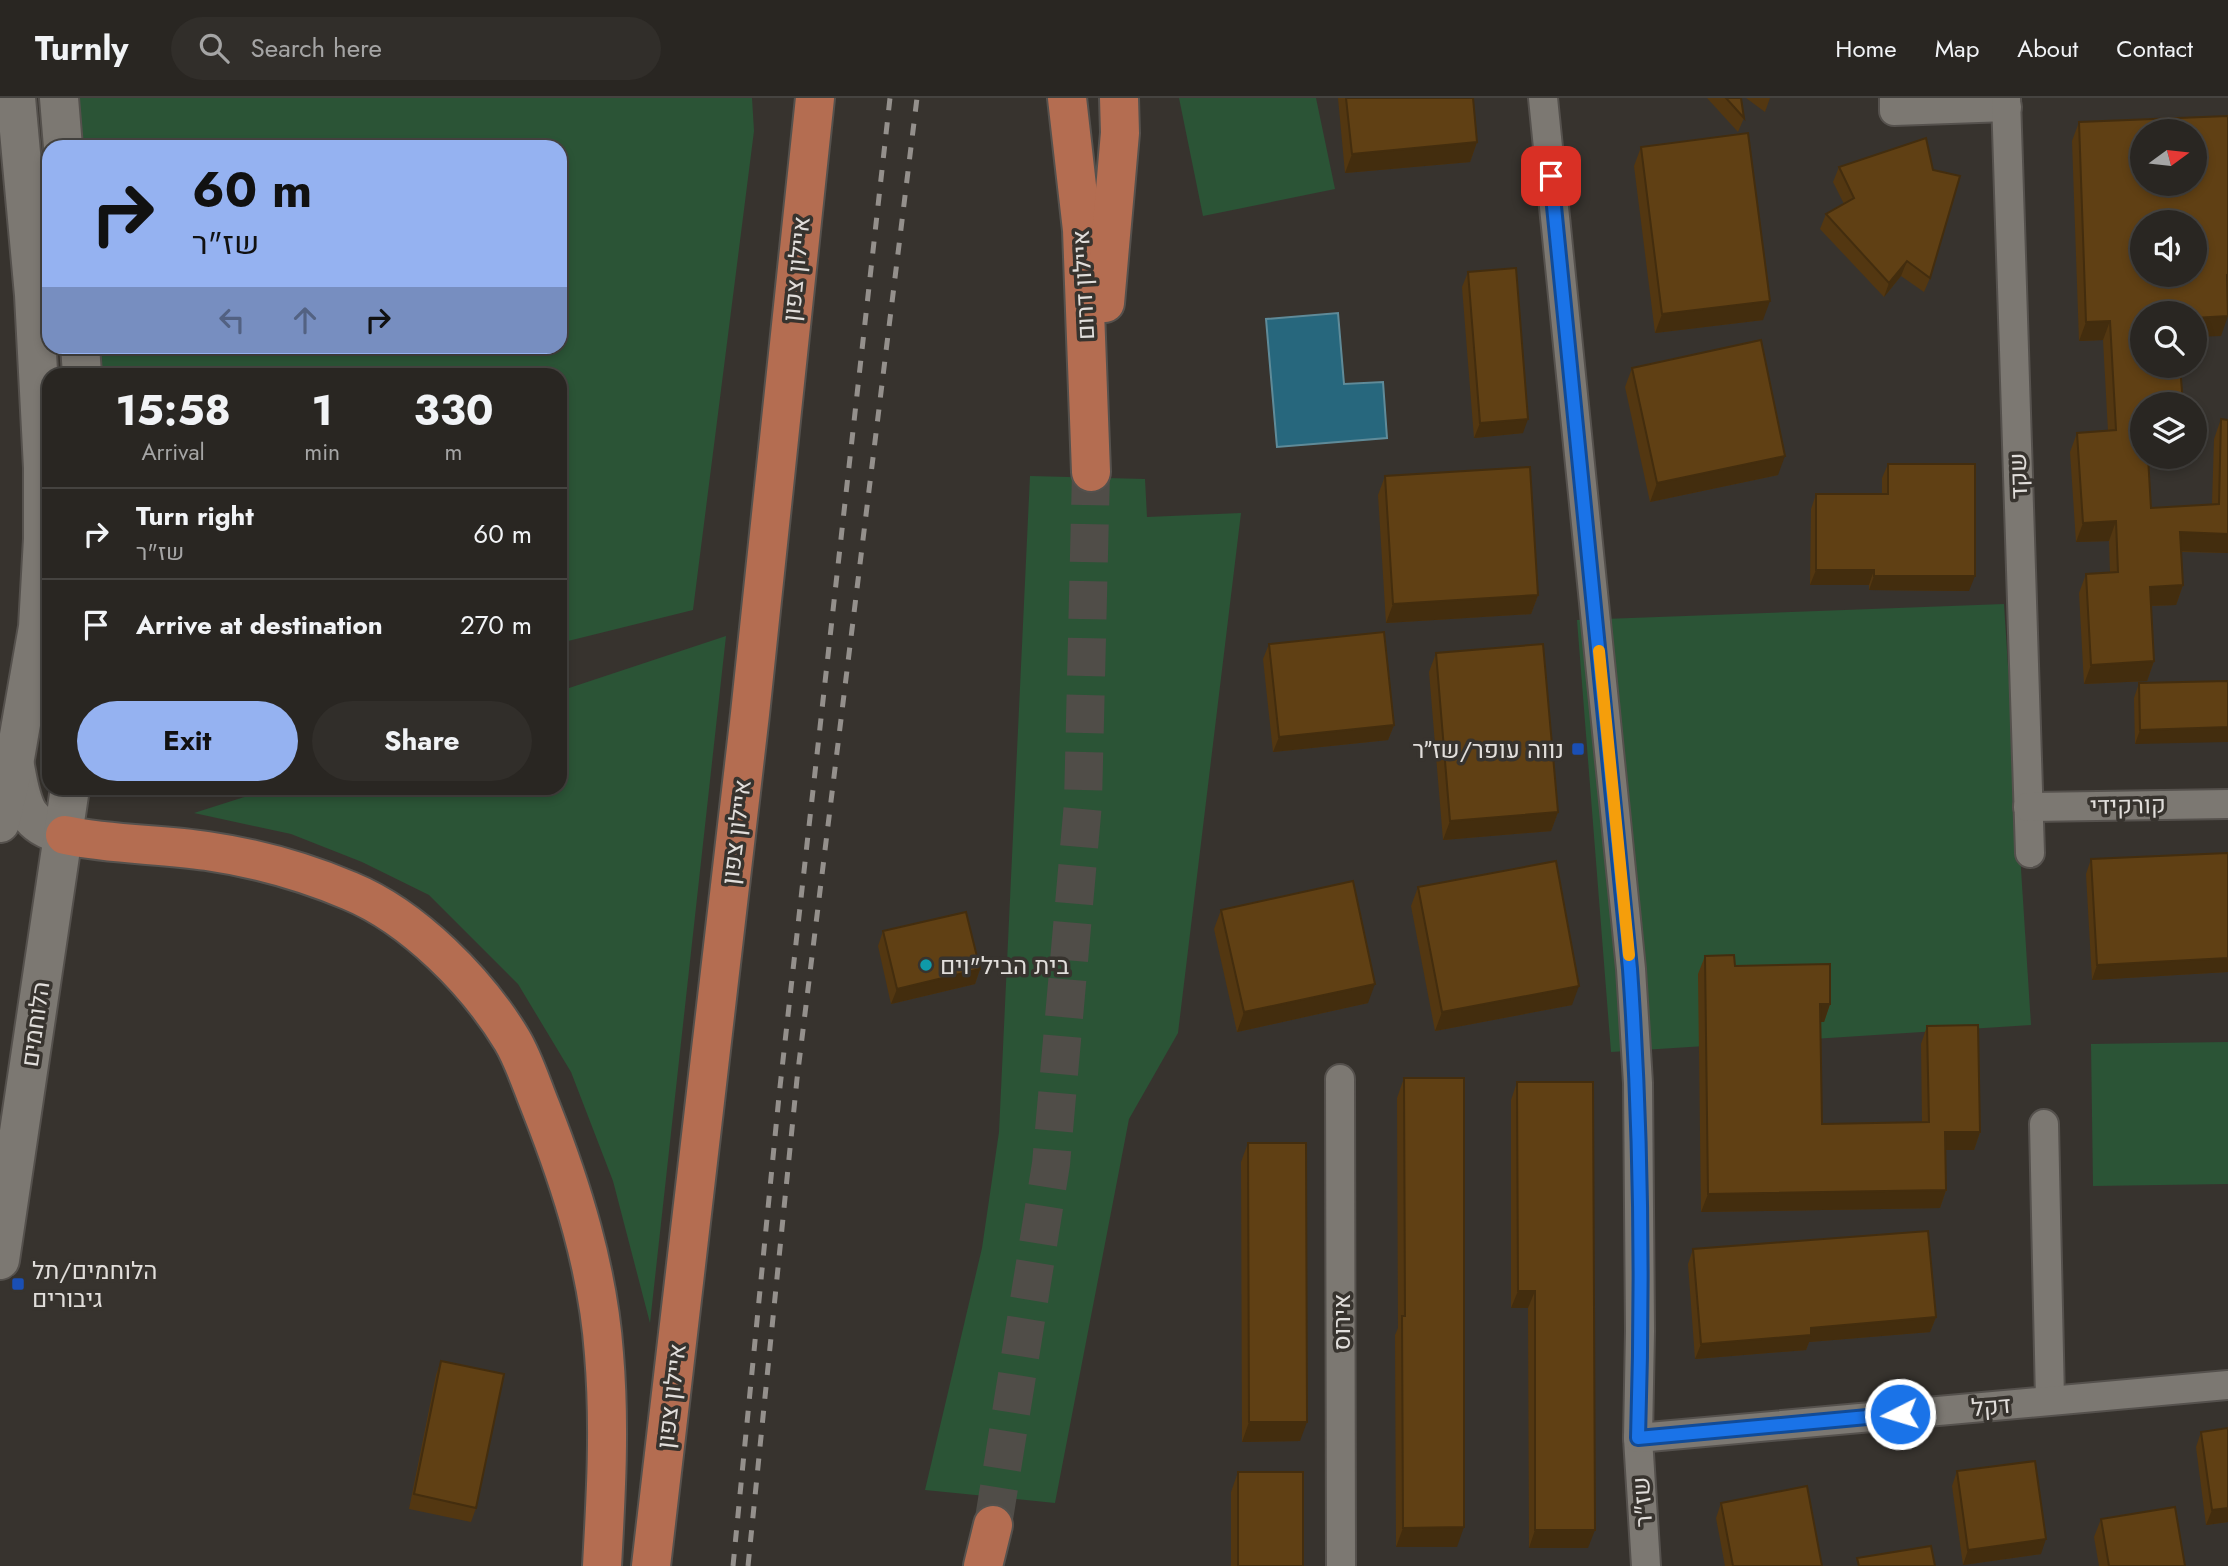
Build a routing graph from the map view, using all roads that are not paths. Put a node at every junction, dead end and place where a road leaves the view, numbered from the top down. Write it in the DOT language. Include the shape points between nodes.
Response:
graph roads {
  1 [pos="16,98"];
  2 [pos="59,98"];
  3 [pos="815,98"];
  4 [pos="1067,98"];
  5 [pos="1119,98"];
  6 [pos="1543,98"];
  7 [pos="1894,98"];
  8 [pos="2007,102"];
  9 [pos="62,140"];
  10 [pos="42,449"];
  11 [pos="42,557"];
  12 [pos="14,764"];
  13 [pos="69,795"];
  14 [pos="2228,804"];
  15 [pos="2028,807"];
  16 [pos="0,823"];
  17 [pos="65,835"];
  18 [pos="2029,853"];
  19 [pos="1340,1079"];
  20 [pos="2044,1124"];
  21 [pos="0,1260"];
  22 [pos="2228,1385"];
  23 [pos="2050,1400"];
  24 [pos="1638,1438"];
  25 [pos="993,1525"];
  26 [pos="602,1566"];
  27 [pos="651,1566"];
  28 [pos="983,1566"];
  29 [pos="1341,1566"];
  30 [pos="1646,1566"];
  1 -- 10 [label="main road"];
  2 -- 9 [label="main road"];
  3 -- 27 [label="highway, איילון צפון" via="750,715"];
  4 -- 5 [label="highway, איילון דרום" via="1082,230 1091,462 1120,133"];
  6 -- 24 [label="street, שז\"ר" via="1630,969 1638,1083"];
  7 -- 8 [label="street" via="1894,111"];
  8 -- 15 [label="street, שקד"];
  11 -- 12 [label="main road" via="38,628"];
  12 -- 16 [label="main road"];
  12 -- 17 [label="main road" via="30,818 40,827"];
  13 -- 17 [label="main road, הלוחמים"];
  14 -- 15 [label="street, קורקידי"];
  15 -- 18 [label="street, שקד"];
  17 -- 21 [label="main road, הלוחמים"];
  17 -- 26 [label="highway" via="209,851 290,869 352,892 430,943 472,986 513,1041 561,1158 592,1262 605,1366 608,1454"];
  19 -- 29 [label="street, אירוס"];
  20 -- 23 [label="street"];
  22 -- 23 [label="street, דקל"];
  23 -- 24 [label="street, דקל"];
  24 -- 30 [label="street, שז\"ר"];
  25 -- 28 [label="highway"];
}
